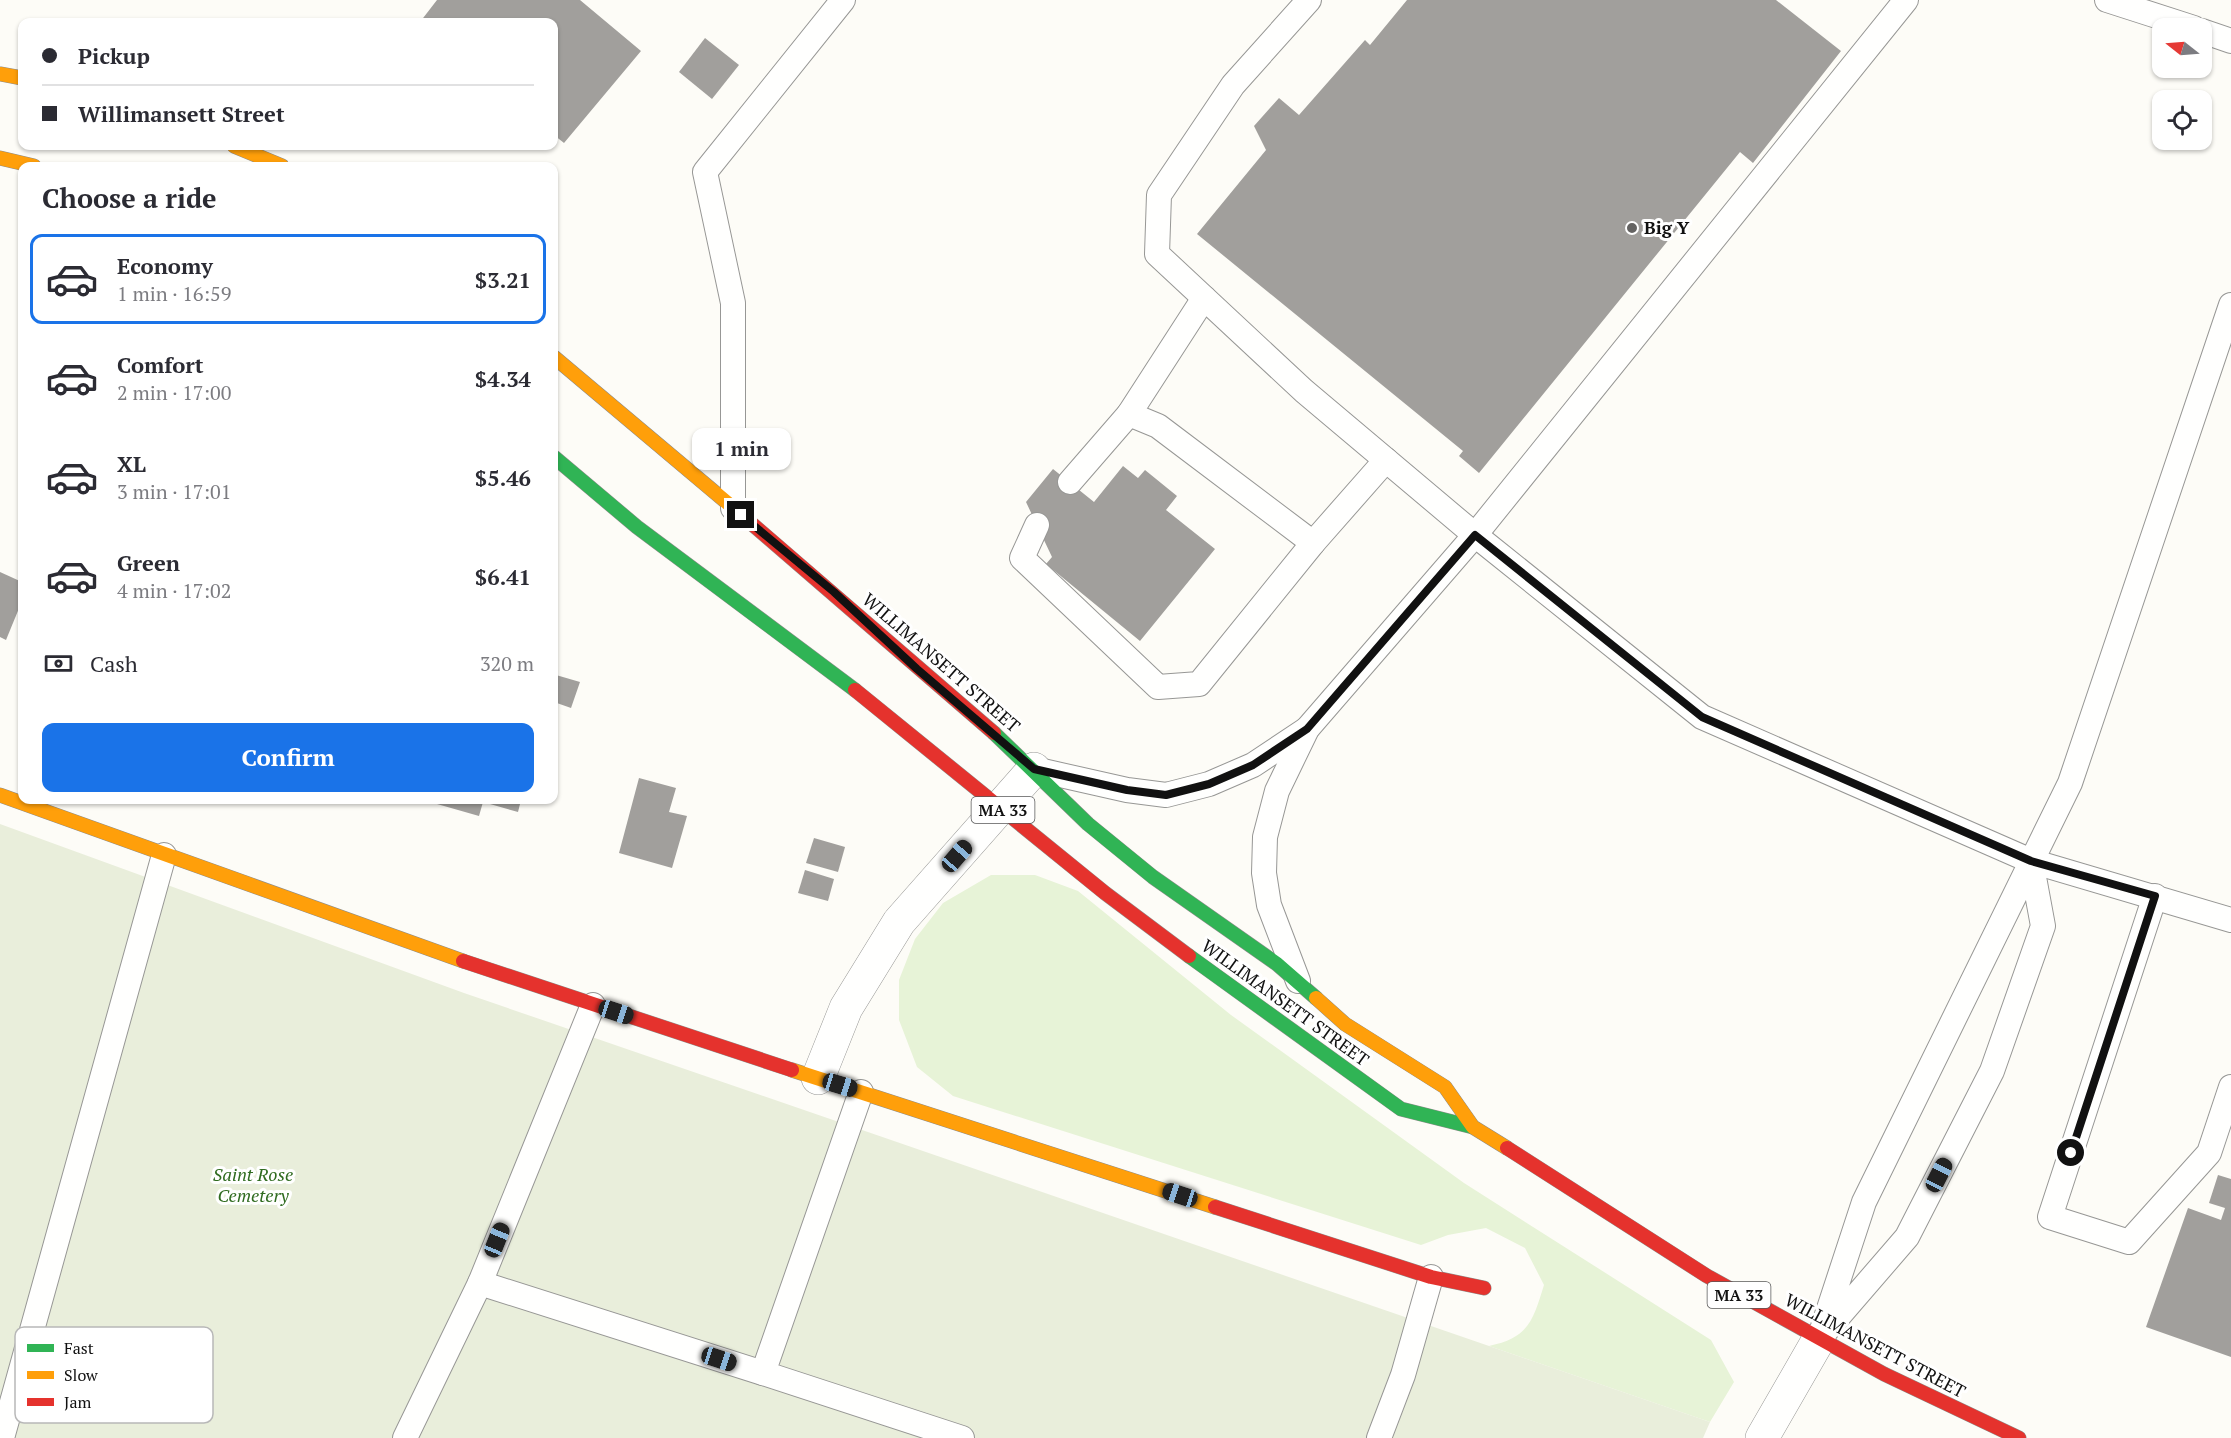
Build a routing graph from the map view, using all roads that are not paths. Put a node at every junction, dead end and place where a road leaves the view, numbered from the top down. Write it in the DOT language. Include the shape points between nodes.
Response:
graph roads {
  1 [pos="843,0"];
  2 [pos="1309,0"];
  3 [pos="1906,0"];
  4 [pos="2107,0"];
  5 [pos="2163,18"];
  6 [pos="2212,34"];
  7 [pos="2231,41"];
  8 [pos="0,74"];
  9 [pos="18,77"];
  10 [pos="244,150"];
  11 [pos="0,158"];
  12 [pos="18,162"];
  13 [pos="272,162"];
  14 [pos="1204,298"];
  15 [pos="2231,305"];
  16 [pos="558,360"];
  17 [pos="1129,414"];
  18 [pos="558,460"];
  19 [pos="1386,460"];
  20 [pos="1070,482"];
  21 [pos="733,508"];
  22 [pos="1037,525"];
  23 [pos="1475,535"];
  24 [pos="1313,543"];
  25 [pos="1307,729"];
  26 [pos="1034,769"];
  27 [pos="0,795"];
  28 [pos="18,802"];
  29 [pos="25,804"];
  30 [pos="1000,807"];
  31 [pos="164,855"];
  32 [pos="2031,861"];
  33 [pos="2155,896"];
  34 [pos="2231,920"];
  35 [pos="1299,983"];
  36 [pos="593,1005"];
  37 [pos="818,1078"];
  38 [pos="2231,1087"];
  39 [pos="861,1092"];
  40 [pos="1473,1127"];
  41 [pos="1431,1277"];
  42 [pos="480,1283"];
  43 [pos="1484,1288"];
  44 [pos="33,1327"];
  45 [pos="1819,1339"];
  46 [pos="763,1373"];
  47 [pos="15,1391"];
  48 [pos="2,1438"];
  49 [pos="405,1438"];
  50 [pos="962,1438"];
  51 [pos="1379,1438"];
  52 [pos="1762,1438"];
  53 [pos="2019,1438"];
  1 -- 21 [label="lane" via="705,172 733,303"];
  2 -- 14 [label="lane" via="1233,85 1159,195 1157,254"];
  3 -- 23 [label="lane"];
  4 -- 5 [label="lane"];
  6 -- 7 [label="lane"];
  8 -- 9 [label="main road"];
  10 -- 13 [label="main road"];
  11 -- 12 [label="main road"];
  14 -- 17 [label="lane"];
  14 -- 19 [label="lane"];
  15 -- 32 [label="lane" via="2070,783"];
  16 -- 21 [label="main road, WILLIMANSETT STREET / MA 33"];
  17 -- 20 [label="lane"];
  17 -- 24 [label="lane" via="1158,426"];
  18 -- 30 [label="main road, WILLIMANSETT STREET / MA 33" via="637,527 873,703"];
  19 -- 23 [label="lane"];
  19 -- 24 [label="lane"];
  21 -- 26 [label="main road, WILLIMANSETT STREET / MA 33"];
  22 -- 24 [label="lane" via="1022,558 1158,687 1199,684"];
  23 -- 25 [label="lane"];
  23 -- 32 [label="lane" via="1702,717"];
  25 -- 26 [label="lane" via="1253,765 1209,784 1166,795"];
  25 -- 35 [label="lane" via="1277,791 1265,837 1264,873 1269,905"];
  26 -- 30 [label="street"];
  26 -- 35 [label="main road, WILLIMANSETT STREET / MA 33" via="1088,825"];
  27 -- 28 [label="main road"];
  29 -- 31 [label="main road"];
  30 -- 37 [label="street" via="898,922 846,1008"];
  30 -- 40 [label="main road, WILLIMANSETT STREET / MA 33" via="1105,893 1401,1109"];
  31 -- 36 [label="main road"];
  31 -- 44 [label="lane"];
  32 -- 33 [label="lane"];
  32 -- 45 [label="lane" via="1864,1202"];
  32 -- 45 [label="lane" via="2043,926 1992,1071 1907,1237"];
  33 -- 34 [label="lane"];
  33 -- 38 [label="lane" via="2050,1217 2129,1242 2210,1153"];
  35 -- 40 [label="main road, WILLIMANSETT STREET / MA 33" via="1345,1024 1445,1087"];
  36 -- 37 [label="main road"];
  36 -- 42 [label="lane"];
  37 -- 39 [label="main road"];
  39 -- 41 [label="main road"];
  39 -- 46 [label="lane"];
  40 -- 45 [label="main road, WILLIMANSETT STREET / MA 33" via="1652,1243"];
  41 -- 43 [label="main road"];
  41 -- 51 [label="lane" via="1403,1375"];
  42 -- 46 [label="lane"];
  42 -- 49 [label="lane"];
  45 -- 52 [label="street"];
  45 -- 53 [label="main road, WILLIMANSETT STREET / MA 33"];
  46 -- 50 [label="lane"];
  47 -- 48 [label="lane"];
}
